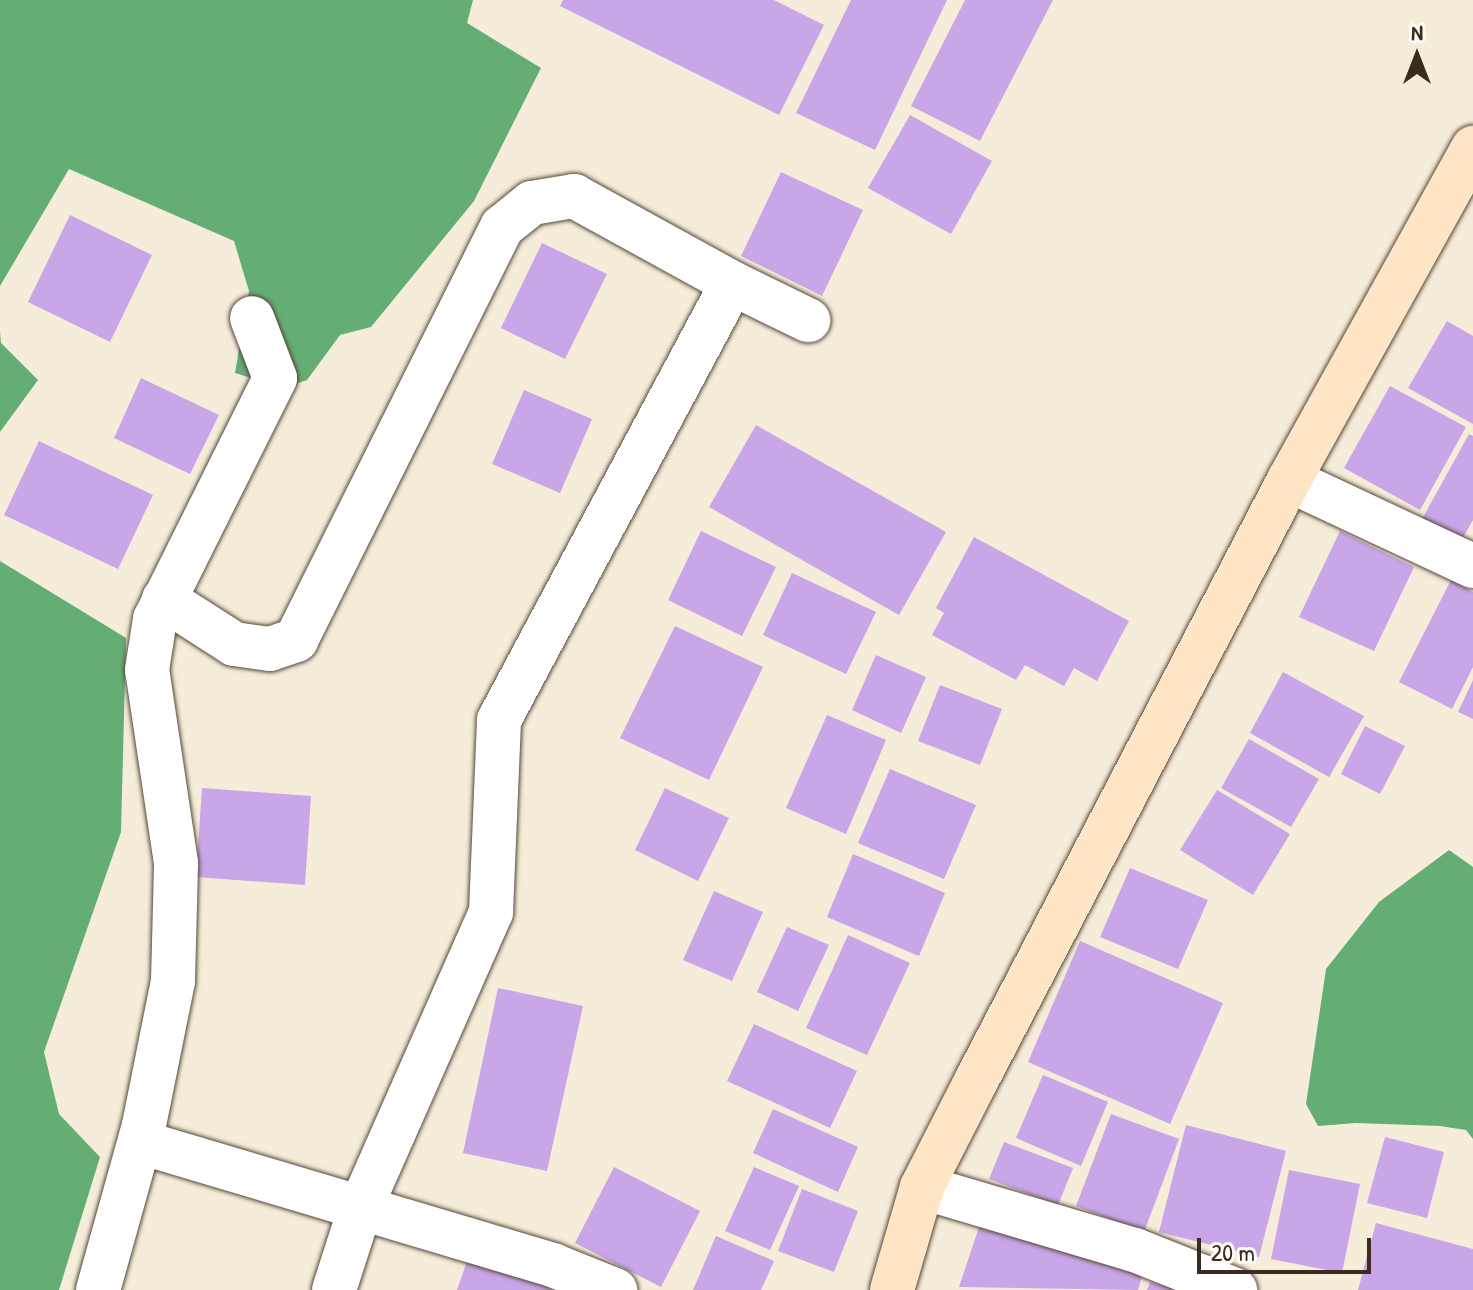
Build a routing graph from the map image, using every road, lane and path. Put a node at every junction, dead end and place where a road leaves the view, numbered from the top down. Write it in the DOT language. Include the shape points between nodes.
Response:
graph roads {
  1 [pos="1473,148"];
  2 [pos="732,283"];
  3 [pos="252,318"];
  4 [pos="808,320"];
  5 [pos="1289,480"];
  6 [pos="1473,566"];
  7 [pos="164,599"];
  8 [pos="140,1142"];
  9 [pos="922,1187"];
  10 [pos="360,1209"];
  11 [pos="98,1290"];
  12 [pos="334,1290"];
  13 [pos="615,1290"];
  14 [pos="892,1290"];
  15 [pos="1235,1290"];
  1 -- 5 [label="main road"];
  2 -- 4 [label="street"];
  2 -- 7 [label="street" via="574,196 532,203 502,227 296,640 270,649 234,644"];
  2 -- 10 [label="street" via="499,720 491,912"];
  3 -- 7 [label="street" via="275,378"];
  5 -- 6 [label="street"];
  5 -- 9 [label="main road"];
  7 -- 8 [label="street" via="155,619 147,670 176,863 173,981"];
  8 -- 10 [label="street"];
  8 -- 11 [label="street"];
  9 -- 14 [label="main road"];
  9 -- 15 [label="street" via="1135,1250"];
  10 -- 12 [label="street"];
  10 -- 13 [label="street" via="555,1266"];
}
